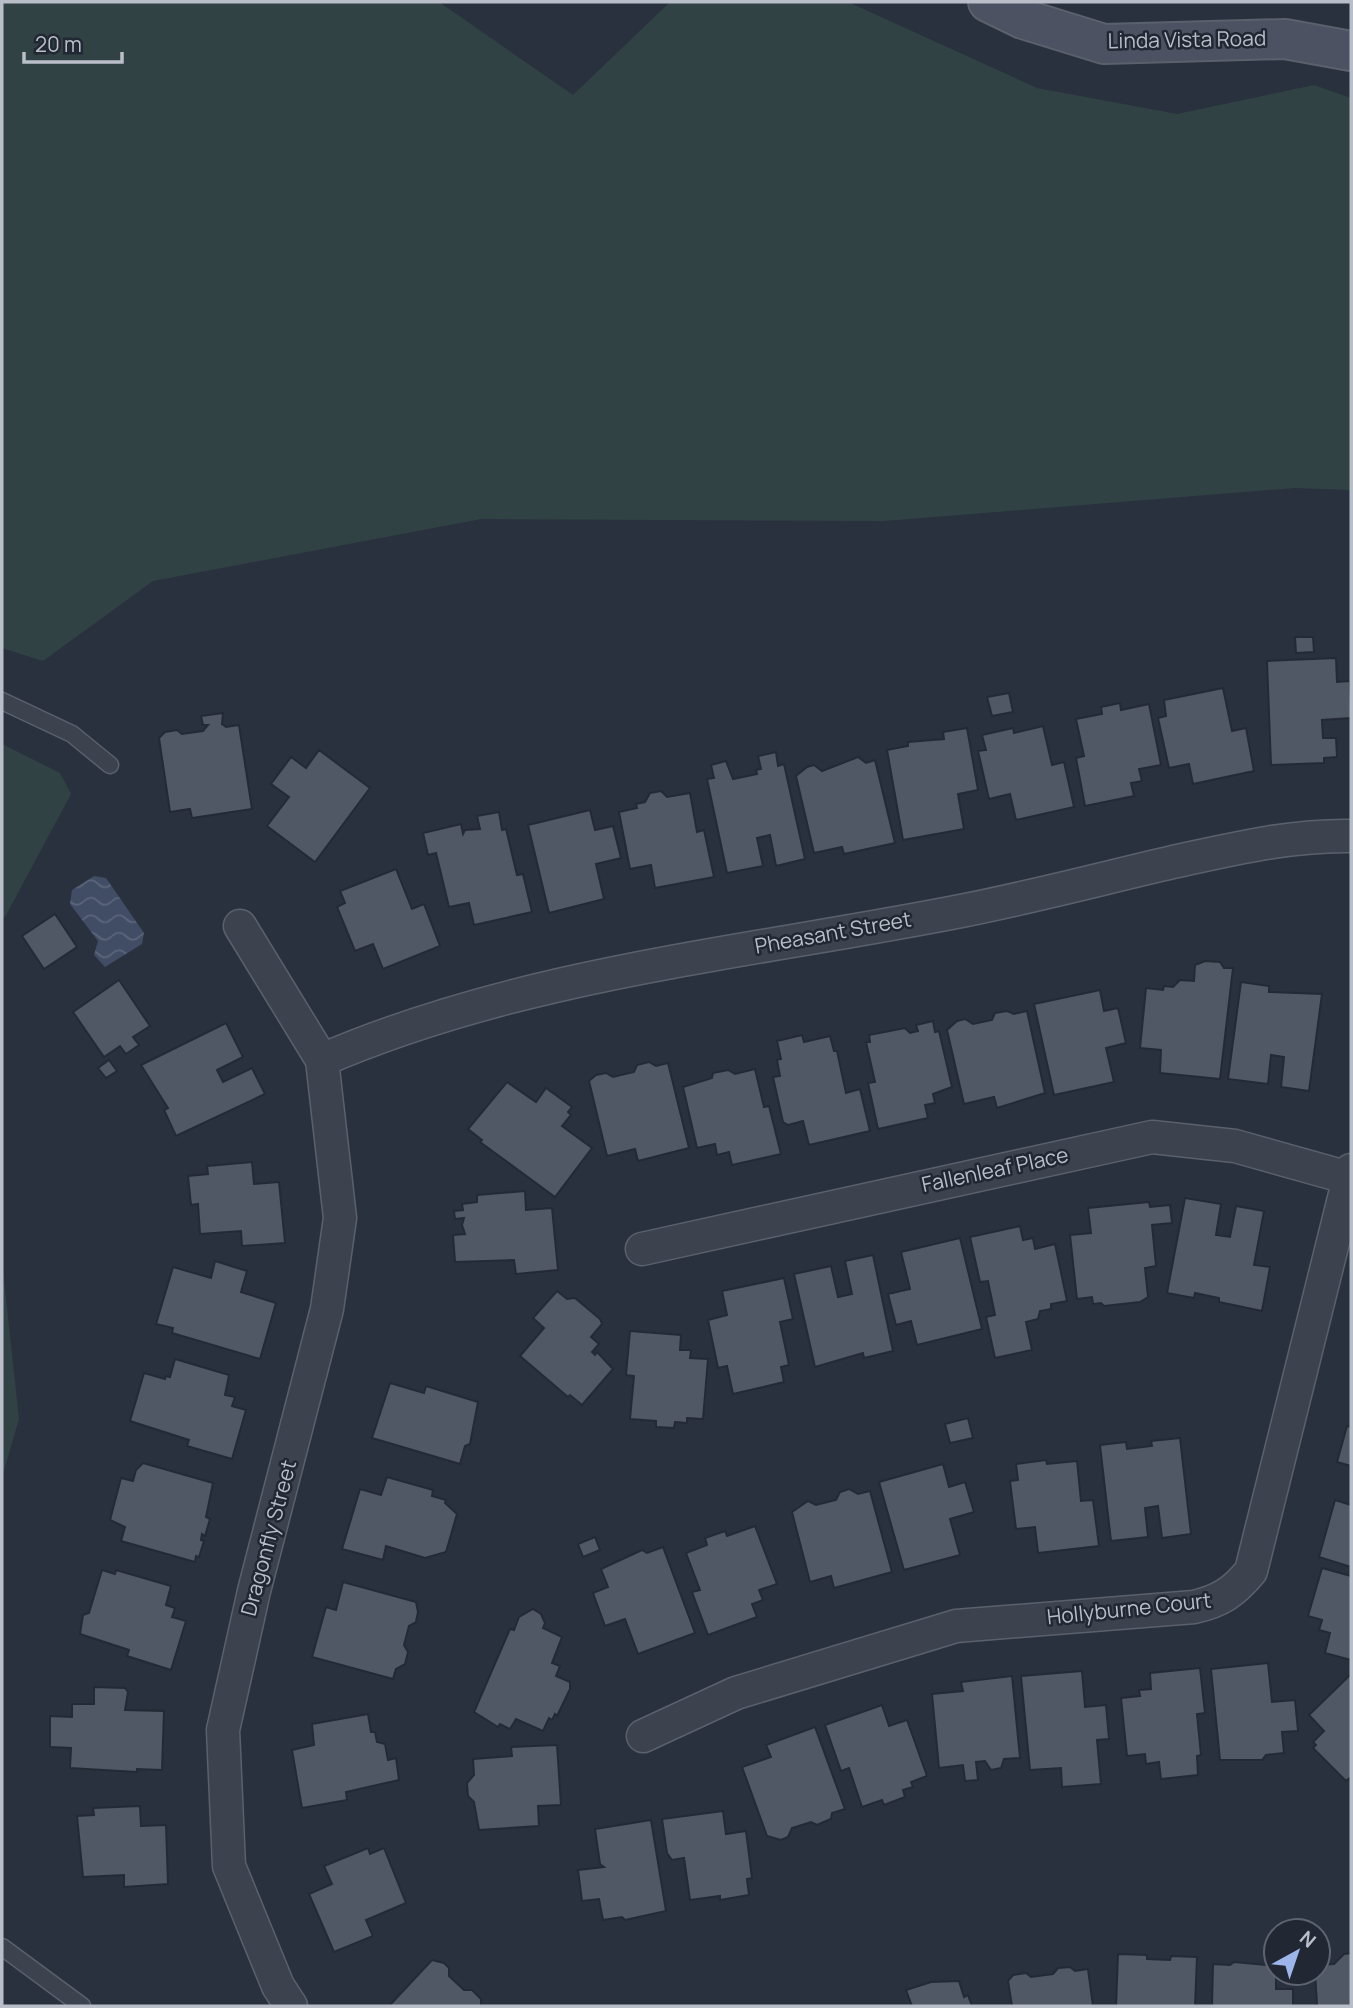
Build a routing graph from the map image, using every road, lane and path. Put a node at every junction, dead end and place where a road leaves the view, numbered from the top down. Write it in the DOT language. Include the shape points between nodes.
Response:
graph roads {
  1 [pos="988,2"];
  2 [pos="1351,51"];
  3 [pos="2,701"];
  4 [pos="110,765"];
  5 [pos="1351,836"];
  6 [pos="240,926"];
  7 [pos="322,1060"];
  8 [pos="1350,1174"];
  9 [pos="642,1249"];
  10 [pos="643,1736"];
  11 [pos="2,1947"];
  12 [pos="82,2006"];
  13 [pos="291,2006"];
  1 -- 2 [label="street, Linda Vista Road" via="1023,19 1104,44 1285,38"];
  3 -- 4 [label="lane" via="72,734"];
  5 -- 7 [label="street, Pheasant Street" via="1316,835 1255,844 967,909 594,976 398,1028"];
  6 -- 7 [label="street"];
  7 -- 13 [label="street, Dragonfly Street" via="340,1218 331,1283 223,1730 229,1866 278,1986"];
  8 -- 9 [label="street, Fallenleaf Place" via="1234,1146 1152,1137"];
  8 -- 10 [label="street, Hollyburne Court" via="1251,1571 1237,1590 1217,1602 1194,1607 956,1626 914,1636 736,1693"];
  11 -- 12 [label="lane"];
}
